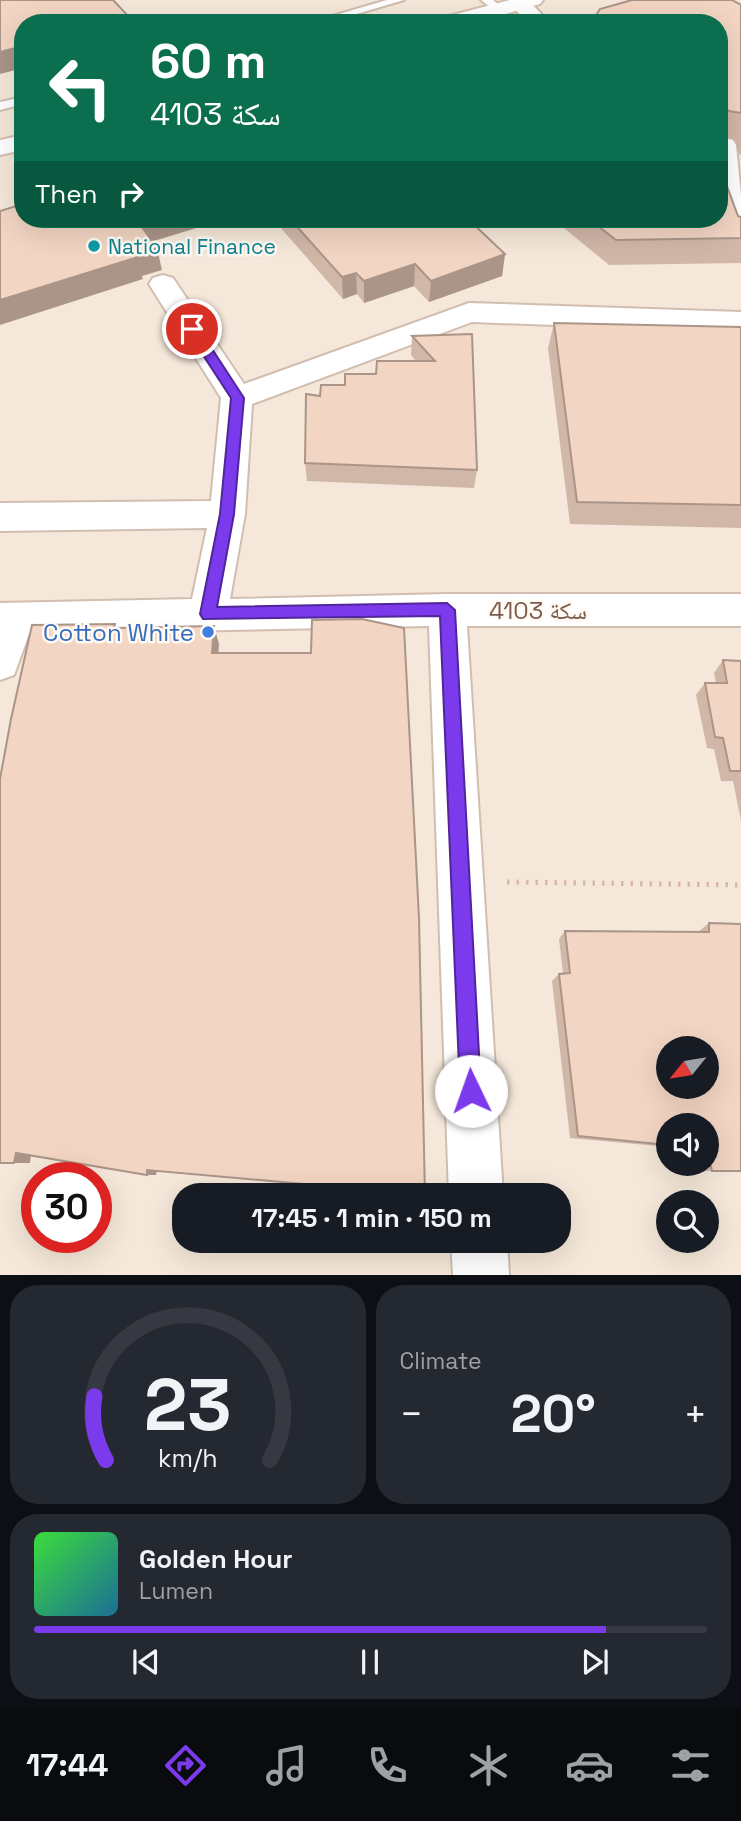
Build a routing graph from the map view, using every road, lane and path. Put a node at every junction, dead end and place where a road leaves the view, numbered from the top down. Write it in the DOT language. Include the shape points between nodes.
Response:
graph roads {
  1 [pos="399,0"];
  2 [pos="510,3"];
  3 [pos="347,14"];
  4 [pos="476,14"];
  5 [pos="526,14"];
  6 [pos="728,196"];
  7 [pos="741,234"];
  8 [pos="163,284"];
  9 [pos="741,322"];
  10 [pos="237,398"];
  11 [pos="227,514"];
  12 [pos="0,517"];
  13 [pos="447,610"];
  14 [pos="741,610"];
  15 [pos="208,614"];
  16 [pos="8,618"];
  17 [pos="0,663"];
  18 [pos="459,881"];
  19 [pos="741,884"];
  20 [pos="476,1183"];
  21 [pos="480,1253"];
  22 [pos="481,1275"];
  1 -- 3 [label="lane"];
  2 -- 4 [label="street"];
  2 -- 5 [label="street"];
  6 -- 7 [label="street"];
  8 -- 10 [label="street"];
  9 -- 10 [label="street" via="469,312"];
  10 -- 11 [label="street"];
  11 -- 12 [label="street"];
  11 -- 15 [label="street"];
  13 -- 14 [label="street, سكة 4103"];
  13 -- 15 [label="street, سكة 4103"];
  13 -- 18 [label="street"];
  15 -- 16 [label="street, سكة 4103"];
  16 -- 17 [label="street"];
  18 -- 19 [label="path"];
  18 -- 20 [label="street"];
  21 -- 22 [label="street"];
}
